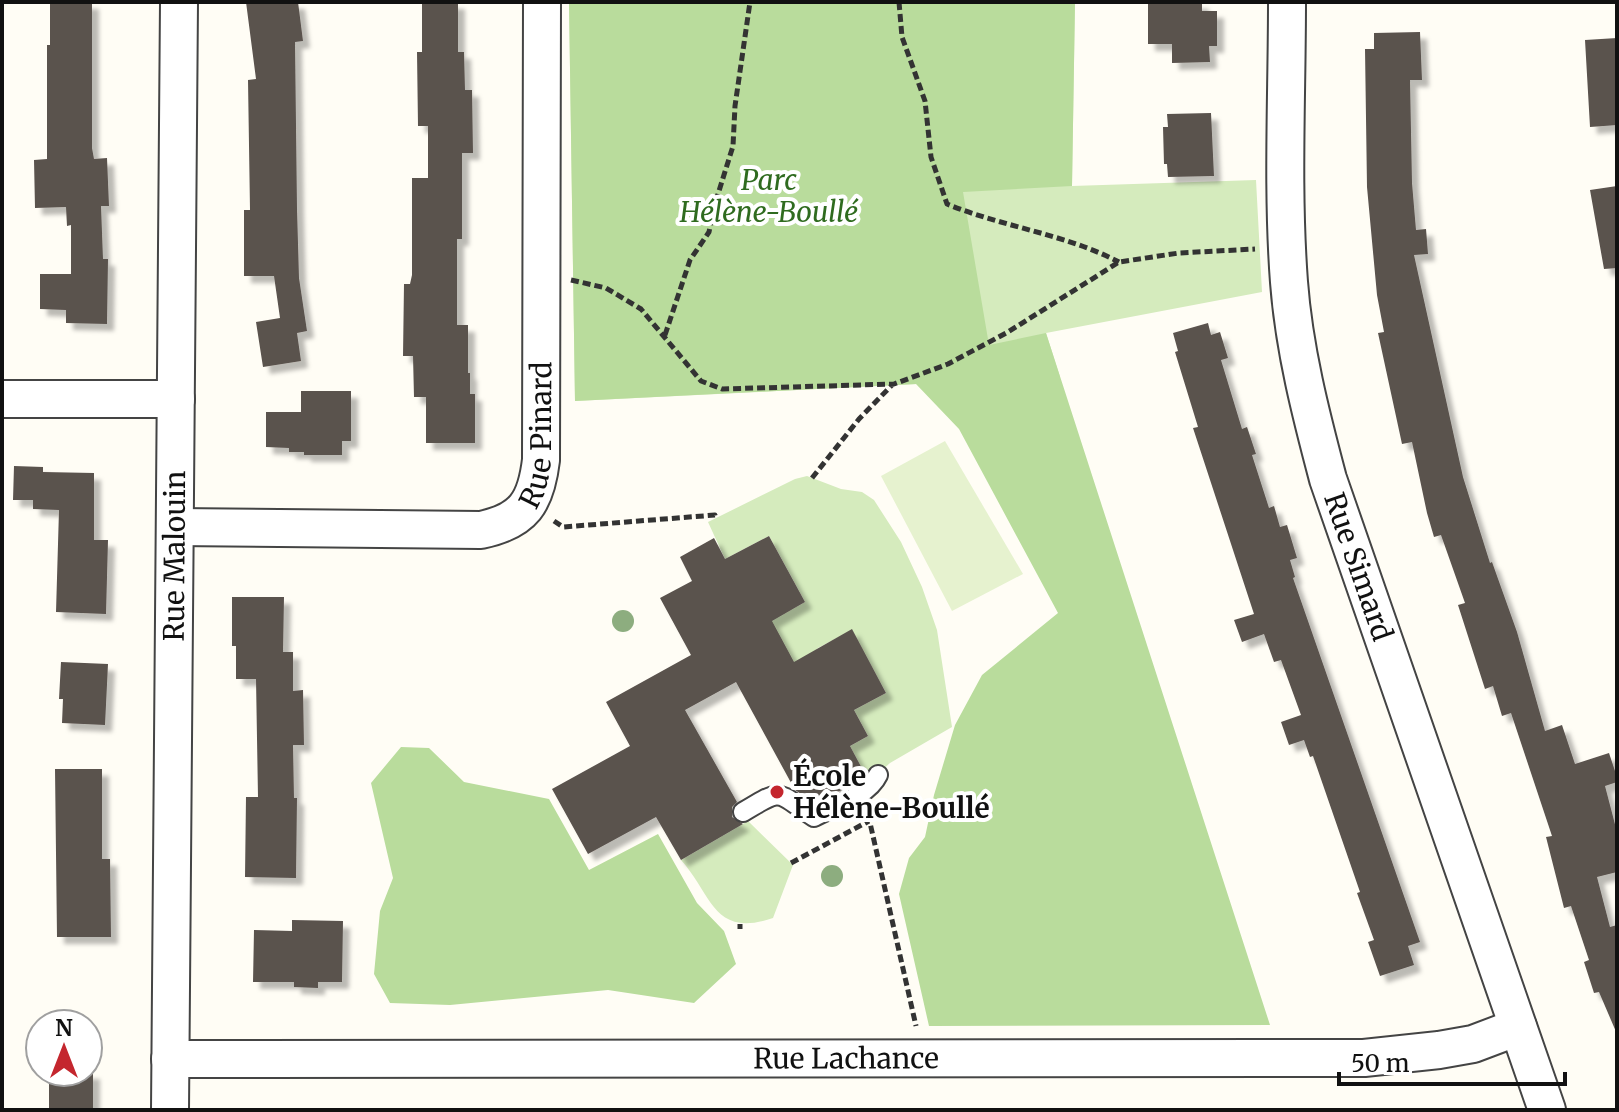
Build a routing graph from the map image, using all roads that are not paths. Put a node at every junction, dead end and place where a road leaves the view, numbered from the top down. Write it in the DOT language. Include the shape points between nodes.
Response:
graph roads {
  1 [pos="179,2"];
  2 [pos="542,2"];
  3 [pos="1287,2"];
  4 [pos="2,399"];
  5 [pos="176,399"];
  6 [pos="175,527"];
  7 [pos="878,775"];
  8 [pos="743,812"];
  9 [pos="1518,1027"];
  10 [pos="170,1059"];
  11 [pos="170,1110"];
  12 [pos="1547,1110"];
  1 -- 5 [label="street, Rue Malouin"];
  2 -- 6 [label="street, Rue Pinard" via="541,460 530,503 502,526 481,530"];
  3 -- 9 [label="street, Rue Simard" via="1288,249 1295,333 1328,479"];
  4 -- 5 [label="street"];
  5 -- 6 [label="street, Rue Malouin"];
  6 -- 10 [label="street, Rue Malouin"];
  7 -- 8 [label="lane" via="863,792 814,817 780,794"];
  9 -- 10 [label="street, Rue Lachance" via="1462,1046 1364,1058"];
  9 -- 12 [label="street, Rue Simard"];
  10 -- 11 [label="street, Rue Malouin"];
}
